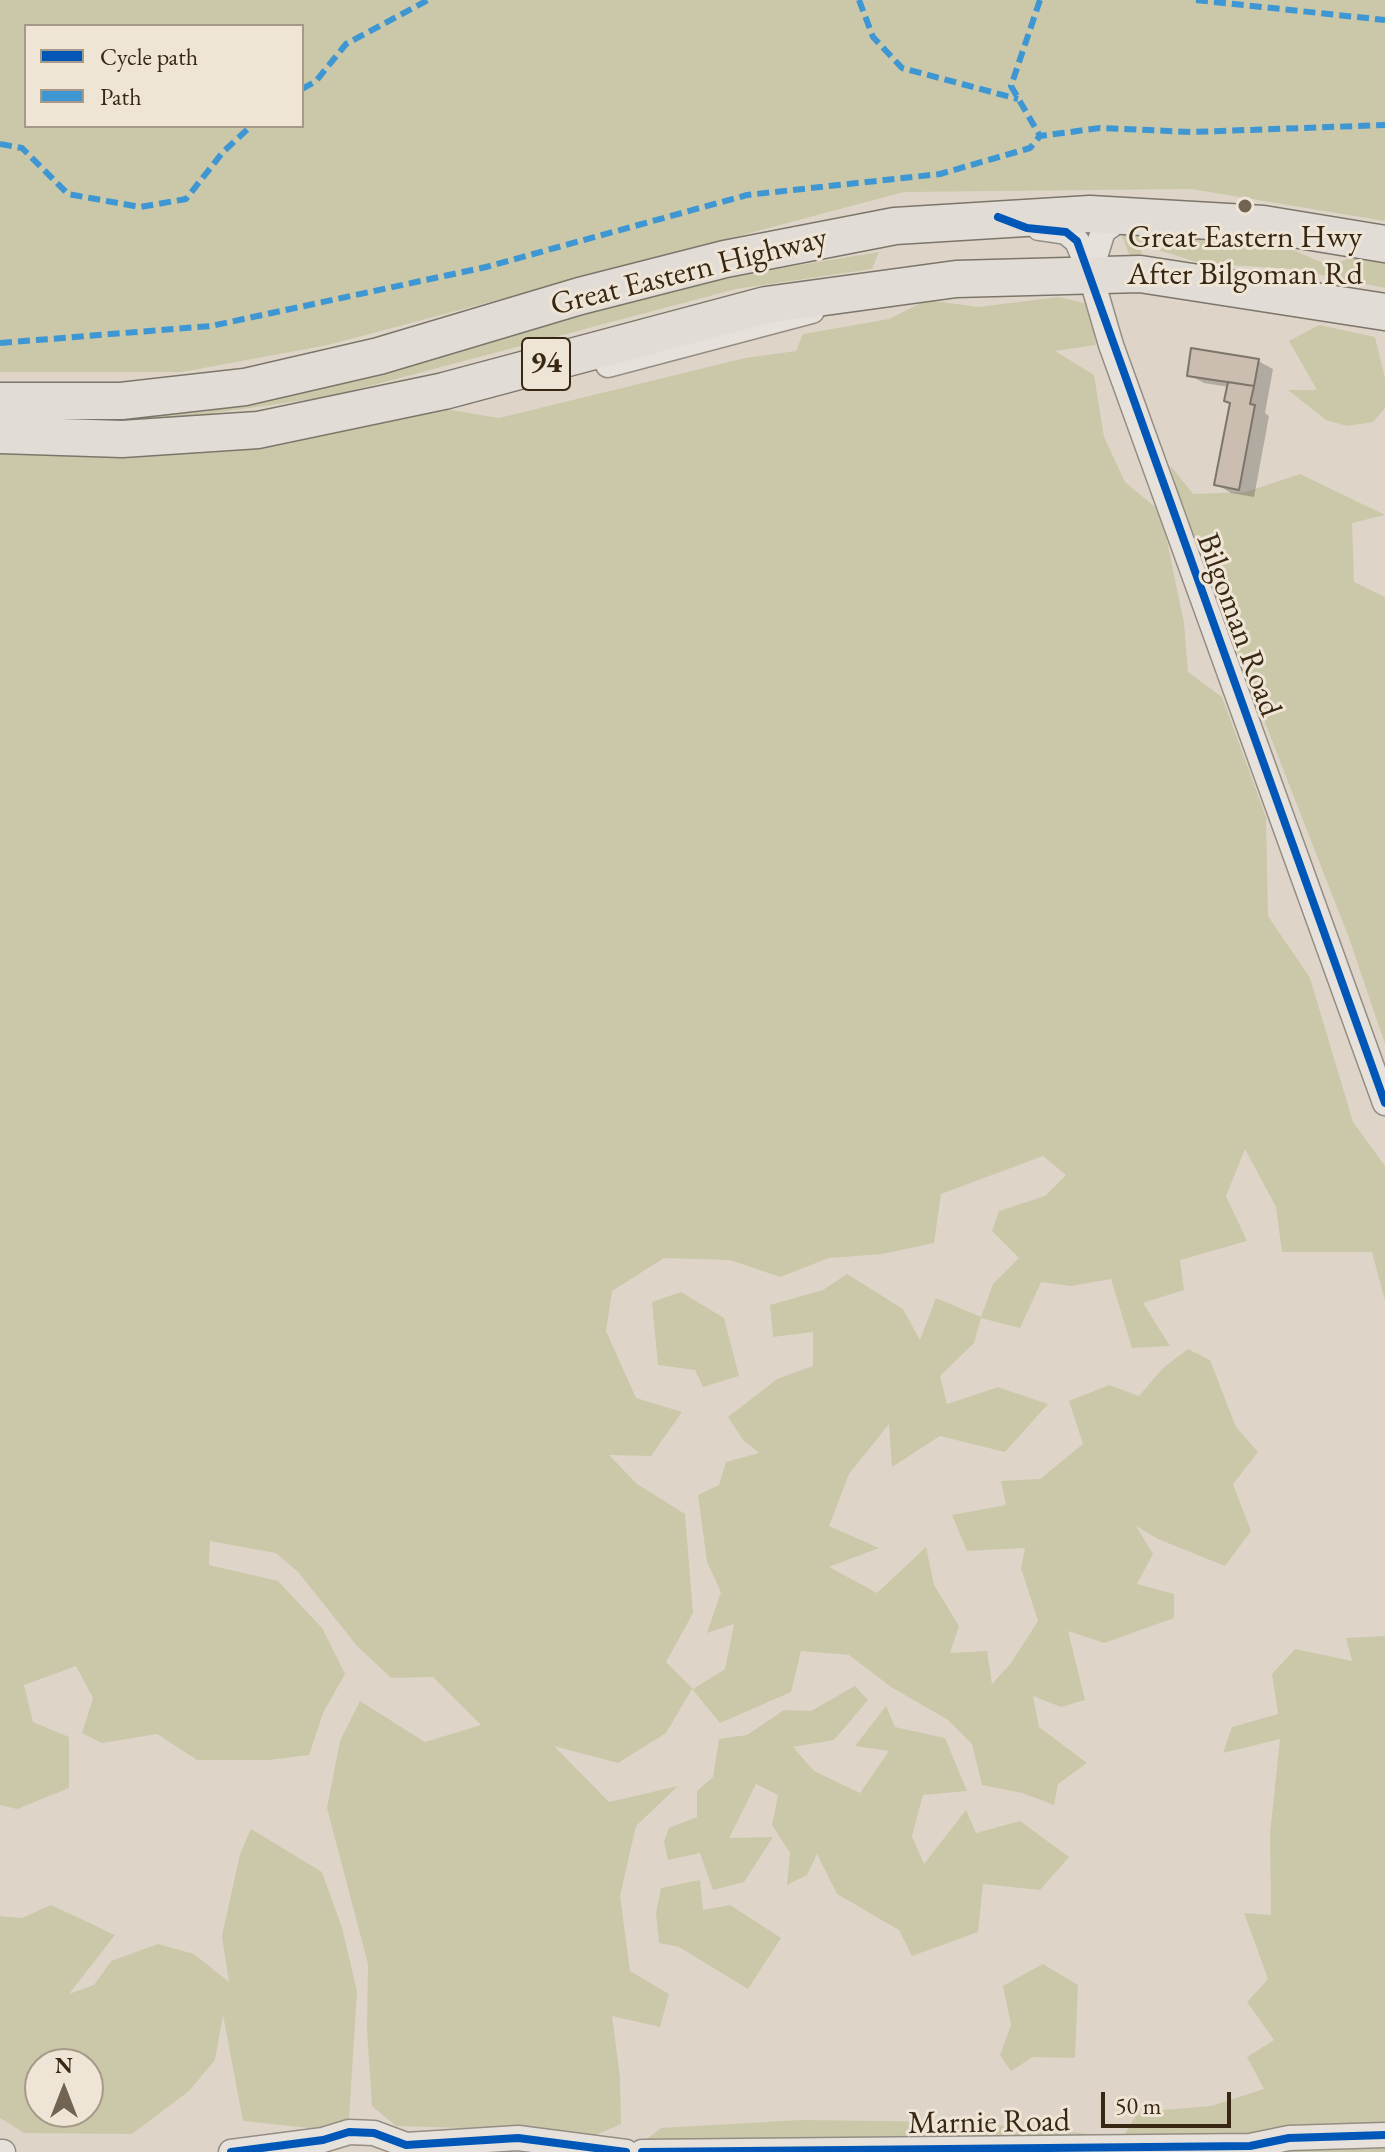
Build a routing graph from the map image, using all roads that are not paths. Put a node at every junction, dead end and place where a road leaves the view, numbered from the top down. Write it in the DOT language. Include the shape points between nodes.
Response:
graph roads {
  1 [pos="1126,215"];
  2 [pos="998,217"];
  3 [pos="1385,244"];
  4 [pos="1090,273"];
  5 [pos="1385,312"];
  6 [pos="0,401"];
  7 [pos="0,435"];
  8 [pos="1385,1103"];
  9 [pos="1385,2135"];
  10 [pos="579,2150"];
  11 [pos="231,2152"];
  12 [pos="626,2152"];
  13 [pos="642,2152"];
  1 -- 2 [label="highway, Great Eastern Highway / 94"];
  1 -- 3 [label="highway, Great Eastern Highway / 94" via="1263,224"];
  1 -- 4 [label="street" via="1103,231"];
  2 -- 4 [label="street, Bilgoman Road" via="1027,228 1066,232 1077,241"];
  2 -- 6 [label="highway, Great Eastern Highway / 94" via="895,226 772,248 580,296 379,356 245,387 121,401"];
  4 -- 5 [label="highway, Great Eastern Highway / 94" via="1187,278"];
  4 -- 7 [label="highway, Great Eastern Highway / 94" via="956,279 766,305 444,391 258,430 122,439"];
  4 -- 8 [label="street, Bilgoman Road" via="1111,345"];
  9 -- 13 [label="street, Marnie Road" via="1289,2138 1250,2146"];
  10 -- 11 [label="street" via="518,2138 406,2145 374,2133 349,2132"];
  10 -- 12 [label="street"];
}
